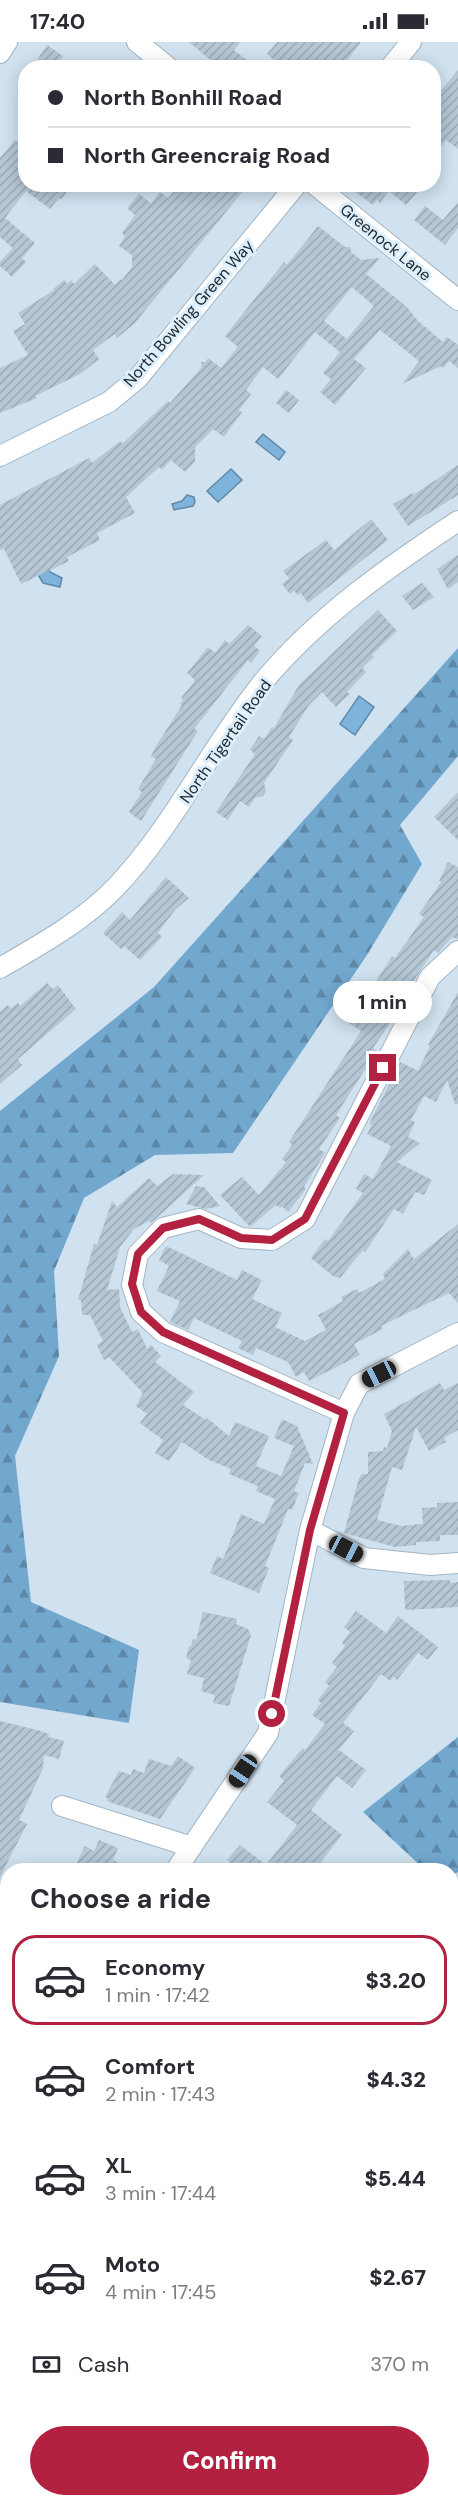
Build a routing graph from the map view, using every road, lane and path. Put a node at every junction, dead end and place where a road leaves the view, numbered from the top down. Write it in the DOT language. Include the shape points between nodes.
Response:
graph roads {
  1 [pos="6,42"];
  2 [pos="137,42"];
  3 [pos="411,42"];
  4 [pos="0,53"];
  5 [pos="159,60"];
  6 [pos="396,60"];
  7 [pos="290,192"];
  8 [pos="324,192"];
  9 [pos="458,300"];
  10 [pos="0,456"];
  11 [pos="458,521"];
  12 [pos="458,951"];
  13 [pos="0,968"];
  14 [pos="458,1333"];
  15 [pos="344,1413"];
  16 [pos="310,1530"];
  17 [pos="458,1563"];
  18 [pos="62,1806"];
  19 [pos="192,1847"];
  20 [pos="181,1863"];
  1 -- 4 [label="street"];
  2 -- 5 [label="street"];
  3 -- 6 [label="street"];
  7 -- 10 [label="street, North Bowling Green Way" via="138,378 109,402"];
  8 -- 9 [label="street, Greenock Lane"];
  11 -- 13 [label="street, North Tigertail Road" via="364,586 264,682 151,846 113,890 72,924"];
  12 -- 15 [label="street" via="430,977 305,1219 272,1240 241,1238 199,1219 163,1228 138,1254 132,1284 141,1312 163,1332"];
  14 -- 15 [label="street" via="359,1384"];
  15 -- 16 [label="street"];
  16 -- 17 [label="street" via="364,1558 430,1565"];
  16 -- 19 [label="street" via="268,1733"];
  18 -- 19 [label="street"];
  19 -- 20 [label="street"];
}
